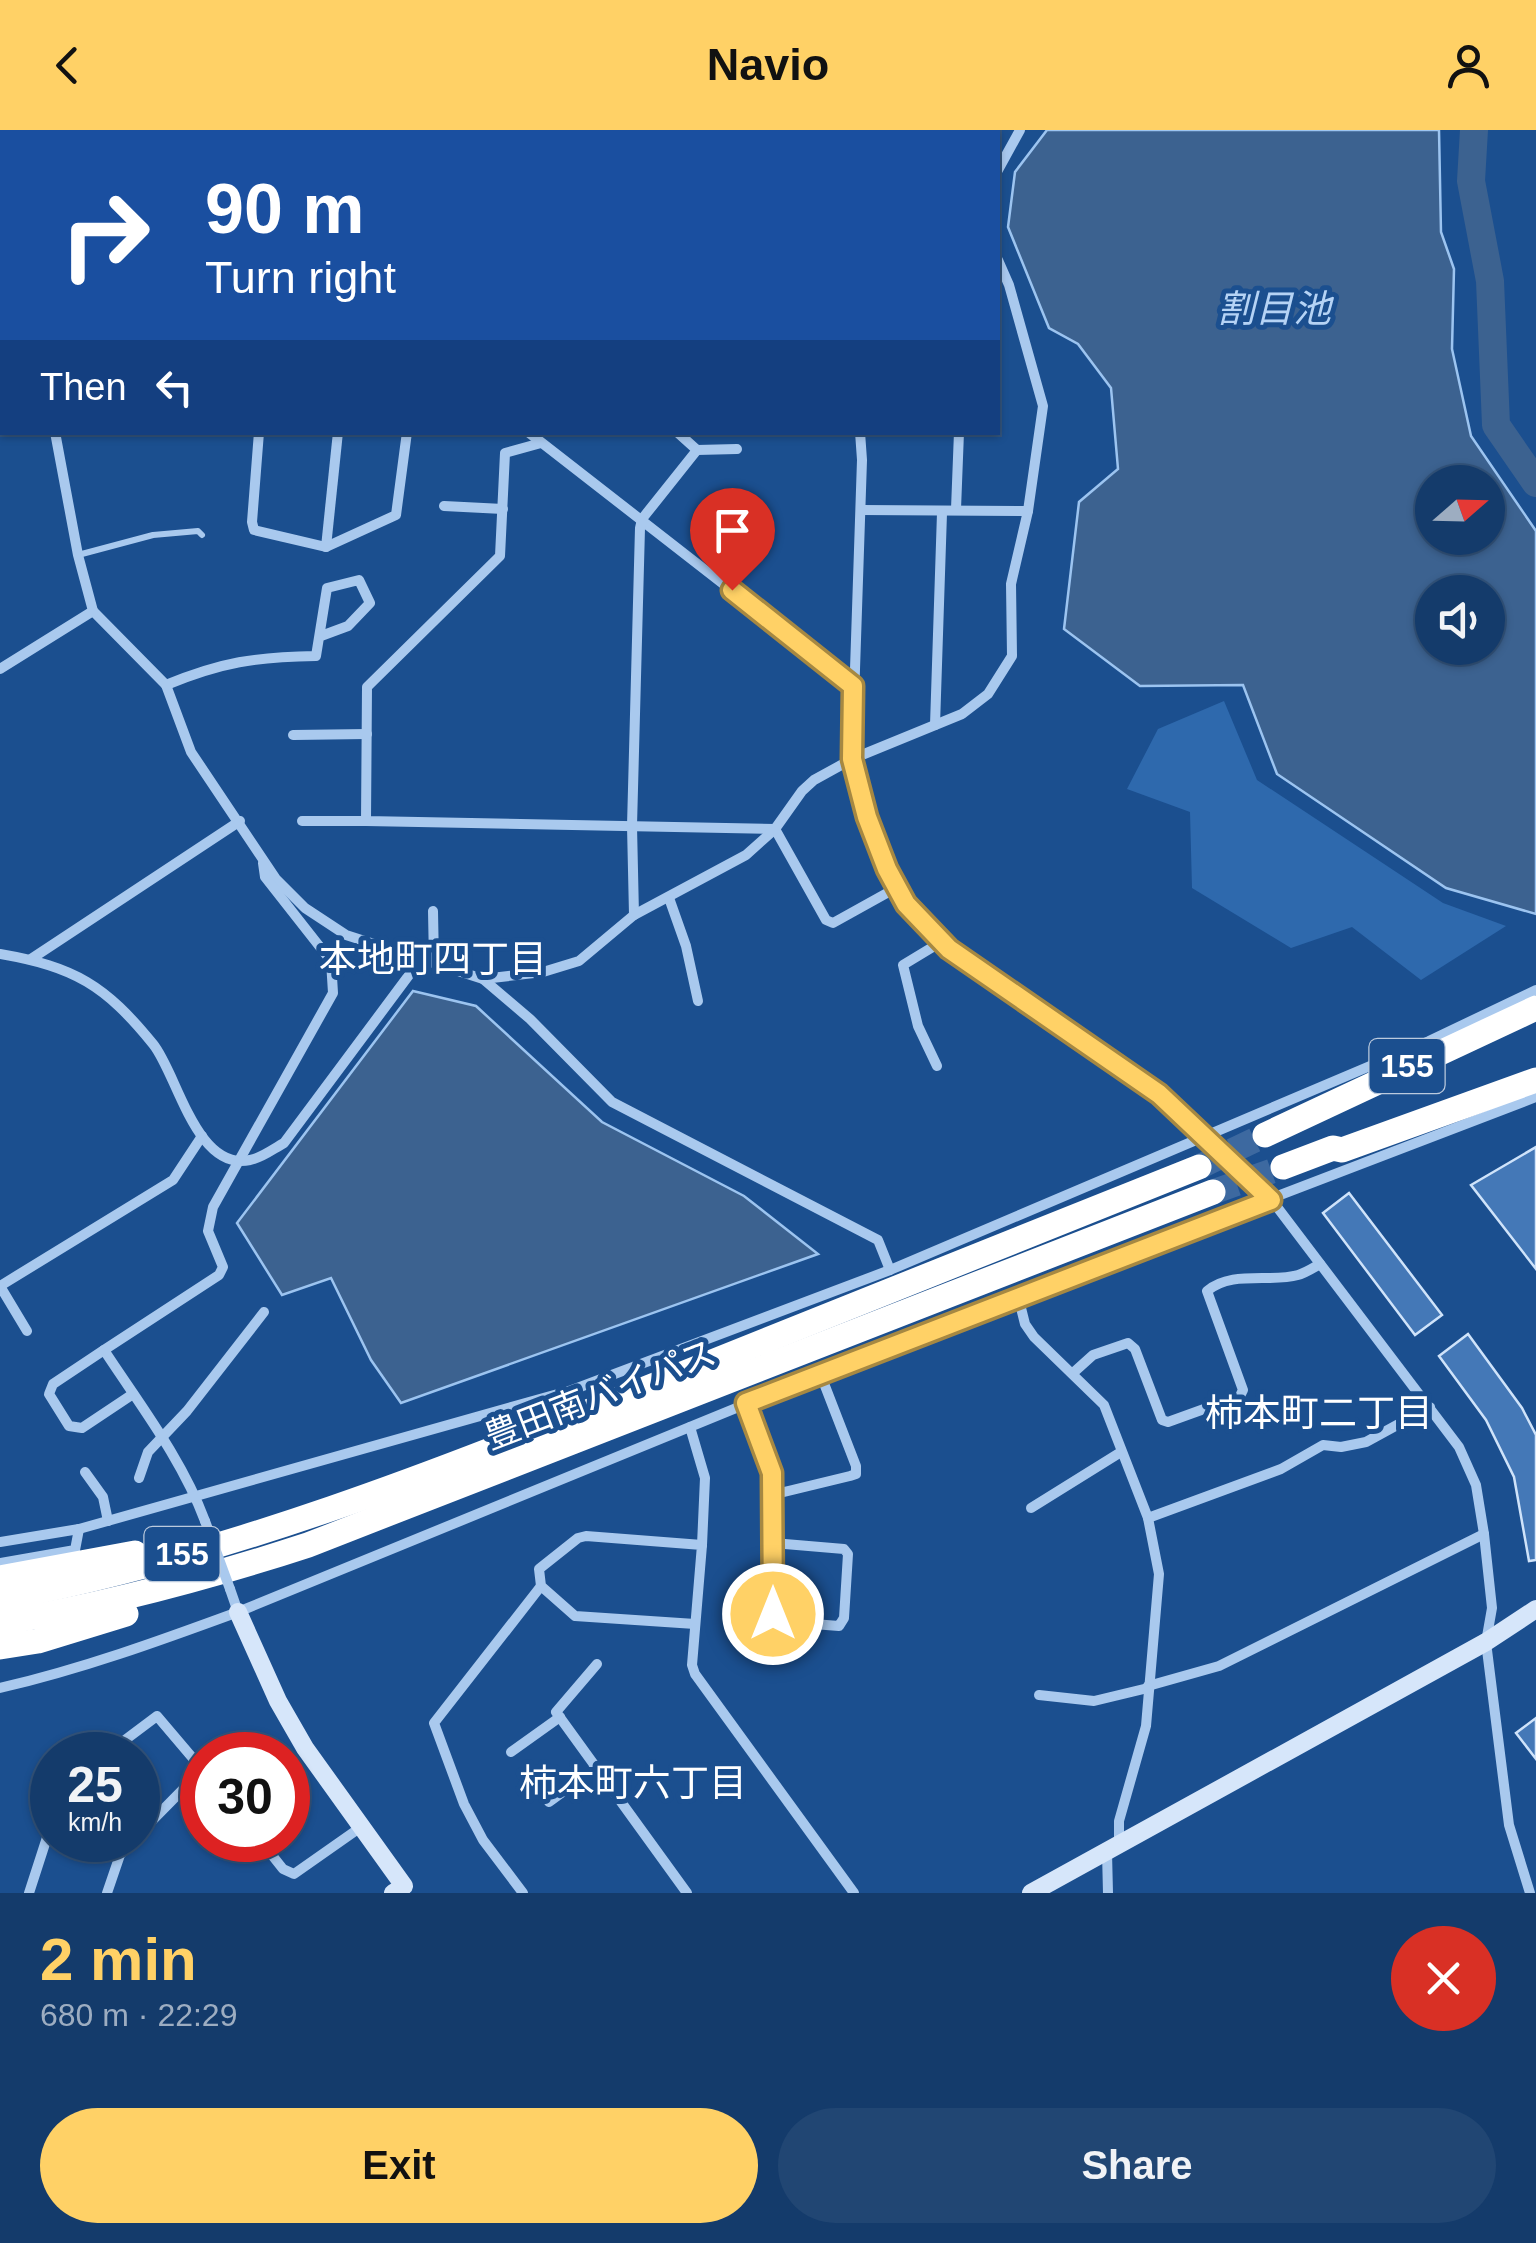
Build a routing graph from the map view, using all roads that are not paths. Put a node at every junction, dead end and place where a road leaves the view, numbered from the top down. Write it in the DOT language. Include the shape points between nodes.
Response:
graph roads {
  1 [pos="1020,130"];
  2 [pos="1002,150"];
  3 [pos="1000,265"];
  4 [pos="56,435"];
  5 [pos="259,435"];
  6 [pos="338,435"];
  7 [pos="406,435"];
  8 [pos="531,435"];
  9 [pos="680,435"];
  10 [pos="860,435"];
  11 [pos="959,435"];
  12 [pos="541,444"];
  13 [pos="737,449"];
  14 [pos="697,450"];
  15 [pos="444,506"];
  16 [pos="502,508"];
  17 [pos="956,509"];
  18 [pos="860,510"];
  19 [pos="1028,511"];
  20 [pos="942,513"];
  21 [pos="642,520"];
  22 [pos="202,535"];
  23 [pos="326,547"];
  24 [pos="78,555"];
  25 [pos="93,611"];
  26 [pos="322,636"];
  27 [pos="0,670"];
  28 [pos="166,685"];
  29 [pos="853,686"];
  30 [pos="935,725"];
  31 [pos="293,734"];
  32 [pos="366,734"];
  33 [pos="852,759"];
  34 [pos="240,821"];
  35 [pos="302,821"];
  36 [pos="366,821"];
  37 [pos="632,826"];
  38 [pos="775,829"];
  39 [pos="263,862"];
  40 [pos="896,888"];
  41 [pos="669,898"];
  42 [pos="434,911"];
  43 [pos="634,915"];
  44 [pos="941,942"];
  45 [pos="0,954"];
  46 [pos="31,959"];
  47 [pos="421,959"];
  48 [pos="434,962"];
  49 [pos="484,979"];
  50 [pos="1536,990"];
  51 [pos="698,1001"];
  52 [pos="1536,1008"];
  53 [pos="937,1066"];
  54 [pos="1536,1080"];
  55 [pos="1536,1097"];
  56 [pos="1273,1132"];
  57 [pos="202,1136"];
  58 [pos="1207,1136"];
  59 [pos="238,1161"];
  60 [pos="1284,1166"];
  61 [pos="1199,1167"];
  62 [pos="1213,1192"];
  63 [pos="1271,1200"];
  64 [pos="1320,1264"];
  65 [pos="890,1270"];
  66 [pos="0,1286"];
  67 [pos="1018,1296"];
  68 [pos="264,1312"];
  69 [pos="27,1331"];
  70 [pos="104,1350"];
  71 [pos="820,1373"];
  72 [pos="1073,1373"];
  73 [pos="133,1394"];
  74 [pos="746,1403"];
  75 [pos="1430,1407"];
  76 [pos="690,1427"];
  77 [pos="162,1438"];
  78 [pos="1121,1452"];
  79 [pos="85,1472"];
  80 [pos="138,1478"];
  81 [pos="774,1490"];
  82 [pos="196,1496"];
  83 [pos="360,1498"];
  84 [pos="1031,1508"];
  85 [pos="1148,1518"];
  86 [pos="108,1521"];
  87 [pos="79,1529"];
  88 [pos="1484,1534"];
  89 [pos="0,1542"];
  90 [pos="773,1543"];
  91 [pos="702,1544"];
  92 [pos="308,1545"];
  93 [pos="0,1563"];
  94 [pos="0,1578"];
  95 [pos="541,1586"];
  96 [pos="0,1599"];
  97 [pos="1536,1608"];
  98 [pos="238,1612"];
  99 [pos="0,1624"];
  100 [pos="696,1624"];
  101 [pos="1486,1642"];
  102 [pos="0,1647"];
  103 [pos="597,1664"];
  104 [pos="1148,1687"];
  105 [pos="0,1688"];
  106 [pos="1039,1695"];
  107 [pos="560,1717"];
  108 [pos="136,1732"];
  109 [pos="180,1743"];
  110 [pos="511,1752"];
  111 [pos="596,1767"];
  112 [pos="180,1791"];
  113 [pos="550,1802"];
  114 [pos="160,1812"];
  115 [pos="361,1827"];
  116 [pos="1113,1849"];
  117 [pos="38,1862"];
  118 [pos="117,1862"];
  119 [pos="279,1862"];
  120 [pos="402,1891"];
  121 [pos="28,1893"];
  122 [pos="106,1893"];
  123 [pos="523,1893"];
  124 [pos="688,1893"];
  125 [pos="854,1893"];
  126 [pos="1031,1893"];
  127 [pos="1108,1893"];
  128 [pos="1530,1893"];
  1 -- 2 [label="street"];
  3 -- 19 [label="street" via="1044,406"];
  4 -- 24 [label="street"];
  5 -- 23 [label="street" via="254,530"];
  6 -- 23 [label="street"];
  7 -- 23 [label="street" via="396,515"];
  8 -- 12 [label="street"];
  9 -- 14 [label="street"];
  10 -- 18 [label="street"];
  11 -- 17 [label="street"];
  12 -- 16 [label="street" via="506,453"];
  12 -- 21 [label="street"];
  13 -- 14 [label="street"];
  14 -- 21 [label="street"];
  15 -- 16 [label="street"];
  16 -- 32 [label="street" via="500,556 368,687"];
  17 -- 19 [label="street"];
  17 -- 20 [label="street"];
  18 -- 20 [label="street"];
  18 -- 29 [label="street"];
  19 -- 30 [label="street" via="1011,584 1012,656 988,694"];
  20 -- 30 [label="street"];
  21 -- 29 [label="street"];
  21 -- 37 [label="street"];
  22 -- 24 [label="lane" via="153,535"];
  24 -- 25 [label="street"];
  25 -- 27 [label="street"];
  25 -- 28 [label="street"];
  26 -- 26 [label="street" via="327,588 359,580 370,603 348,626"];
  26 -- 28 [label="street" via="316,656 215,665"];
  28 -- 34 [label="street" via="191,752"];
  29 -- 33 [label="street"];
  30 -- 33 [label="street"];
  31 -- 32 [label="street"];
  32 -- 36 [label="street"];
  33 -- 38 [label="street" via="802,790"];
  33 -- 40 [label="street"];
  34 -- 39 [label="street"];
  34 -- 46 [label="street"];
  35 -- 36 [label="street"];
  36 -- 37 [label="street"];
  37 -- 38 [label="street"];
  37 -- 43 [label="street"];
  38 -- 40 [label="street" via="832,924"];
  38 -- 41 [label="street" via="746,855"];
  39 -- 47 [label="street" via="327,925"];
  39 -- 59 [label="street" via="265,878 331,961 334,984"];
  40 -- 44 [label="street"];
  41 -- 43 [label="street"];
  41 -- 51 [label="street"];
  42 -- 48 [label="street"];
  43 -- 49 [label="street" via="578,961"];
  44 -- 53 [label="street" via="903,965 918,1026"];
  44 -- 58 [label="street" via="1159,1094"];
  45 -- 46 [label="street"];
  46 -- 57 [label="street" via="72,971 116,1002 161,1054"];
  47 -- 48 [label="street"];
  47 -- 59 [label="street" via="284,1143"];
  48 -- 49 [label="street"];
  49 -- 65 [label="street" via="612,1102 878,1240"];
  50 -- 58 [label="street"];
  52 -- 56 [label="highway, 155"];
  54 -- 60 [label="highway, 155"];
  55 -- 63 [label="street"];
  57 -- 59 [label="street"];
  57 -- 66 [label="street" via="173,1180"];
  58 -- 63 [label="street"];
  58 -- 65 [label="street"];
  59 -- 70 [label="street" via="212,1208 208,1231 223,1267 219,1275"];
  61 -- 83 [label="highway, 豊田南バイパス / 155"];
  62 -- 92 [label="highway, 豊田南バイパス / 155"];
  63 -- 64 [label="street"];
  63 -- 67 [label="street"];
  64 -- 72 [label="street" via="1296,1276 1238,1279 1207,1291 1240,1396 1162,1420 1128,1343 1093,1355"];
  64 -- 75 [label="street"];
  65 -- 82 [label="street" via="537,1402"];
  66 -- 69 [label="street"];
  67 -- 71 [label="street"];
  67 -- 72 [label="street" via="1034,1337"];
  68 -- 77 [label="street"];
  70 -- 73 [label="street"];
  70 -- 73 [label="street" via="52,1384 48,1394 69,1426 82,1428"];
  71 -- 74 [label="street"];
  71 -- 81 [label="street" via="856,1474"];
  72 -- 78 [label="street" via="1104,1405"];
  73 -- 77 [label="street"];
  74 -- 76 [label="street"];
  74 -- 81 [label="street"];
  75 -- 85 [label="street" via="1366,1442 1323,1445 1281,1469"];
  75 -- 88 [label="street" via="1460,1447 1476,1485"];
  76 -- 91 [label="street" via="706,1478"];
  76 -- 98 [label="street"];
  77 -- 80 [label="street"];
  77 -- 82 [label="street"];
  78 -- 84 [label="street"];
  78 -- 85 [label="street"];
  79 -- 86 [label="street" via="103,1497"];
  81 -- 90 [label="street"];
  82 -- 86 [label="street"];
  82 -- 98 [label="street, bridge"];
  83 -- 94 [label="highway, 155" via="336,1494 148,1550"];
  83 -- 96 [label="highway, 豊田南バイパス / 155" via="79,1584"];
  85 -- 104 [label="street" via="1160,1574"];
  86 -- 87 [label="street"];
  87 -- 89 [label="street"];
  87 -- 93 [label="street" via="75,1550"];
  88 -- 101 [label="street" via="1492,1608"];
  88 -- 104 [label="street" via="1219,1666"];
  90 -- 90 [label="street" via="775,1621 839,1626 848,1554"];
  91 -- 95 [label="street" via="578,1538 539,1569"];
  91 -- 100 [label="street"];
  92 -- 99 [label="highway, 豊田南バイパス / 155" via="101,1604"];
  92 -- 102 [label="highway, 155" via="205,1590"];
  95 -- 100 [label="street" via="575,1616"];
  95 -- 123 [label="street" via="434,1723 470,1816"];
  97 -- 101 [label="street"];
  98 -- 105 [label="street" via="111,1658"];
  98 -- 115 [label="street" via="278,1701"];
  100 -- 125 [label="street" via="695,1674"];
  101 -- 116 [label="street"];
  101 -- 128 [label="street" via="1509,1825"];
  103 -- 107 [label="street" via="556,1712"];
  104 -- 106 [label="street" via="1094,1701"];
  104 -- 116 [label="street" via="1146,1726"];
  107 -- 110 [label="street"];
  107 -- 111 [label="street"];
  108 -- 109 [label="street" via="157,1716"];
  111 -- 113 [label="street"];
  111 -- 124 [label="street"];
  112 -- 114 [label="street"];
  115 -- 119 [label="street" via="294,1874"];
  115 -- 120 [label="street"];
  116 -- 126 [label="street"];
  116 -- 127 [label="street"];
  117 -- 121 [label="street"];
  118 -- 122 [label="street"];
}
